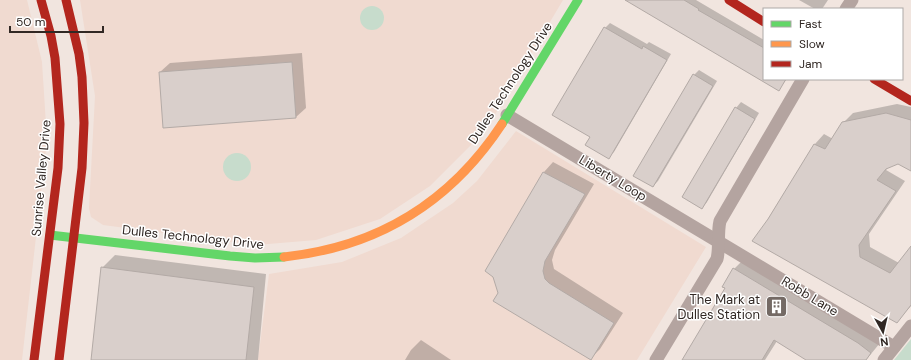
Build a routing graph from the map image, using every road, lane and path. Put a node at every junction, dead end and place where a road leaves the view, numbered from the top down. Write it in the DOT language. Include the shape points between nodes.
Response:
graph roads {
  1 [pos="41,0"];
  2 [pos="66,0"];
  3 [pos="578,0"];
  4 [pos="729,0"];
  5 [pos="763,21"];
  6 [pos="802,80"];
  7 [pos="876,80"];
  8 [pos="911,101"];
  9 [pos="508,115"];
  10 [pos="50,235"];
  11 [pos="74,237"];
  12 [pos="722,243"];
  13 [pos="911,326"];
  14 [pos="894,347"];
  15 [pos="34,360"];
  16 [pos="59,360"];
  17 [pos="656,360"];
  18 [pos="884,360"];
  1 -- 10 [label="street, Sunrise Valley Drive" via="55,58 60,124"];
  2 -- 11 [label="street" via="79,54 84,123"];
  3 -- 9 [label="street, Dulles Technology Drive"];
  4 -- 5 [label="street"];
  6 -- 12 [label="street" via="720,221 718,227"];
  7 -- 8 [label="street"];
  9 -- 11 [label="street, Dulles Technology Drive" via="475,160 434,199 382,231 330,250 294,257 247,258"];
  9 -- 12 [label="street, Liberty Loop"];
  10 -- 11 [label="street, Dulles Technology Drive"];
  10 -- 15 [label="street, Sunrise Valley Drive"];
  11 -- 16 [label="street"];
  12 -- 14 [label="street, Robb Lane"];
  12 -- 17 [label="street" via="715,263"];
  13 -- 14 [label="street"];
  14 -- 18 [label="street"];
}
